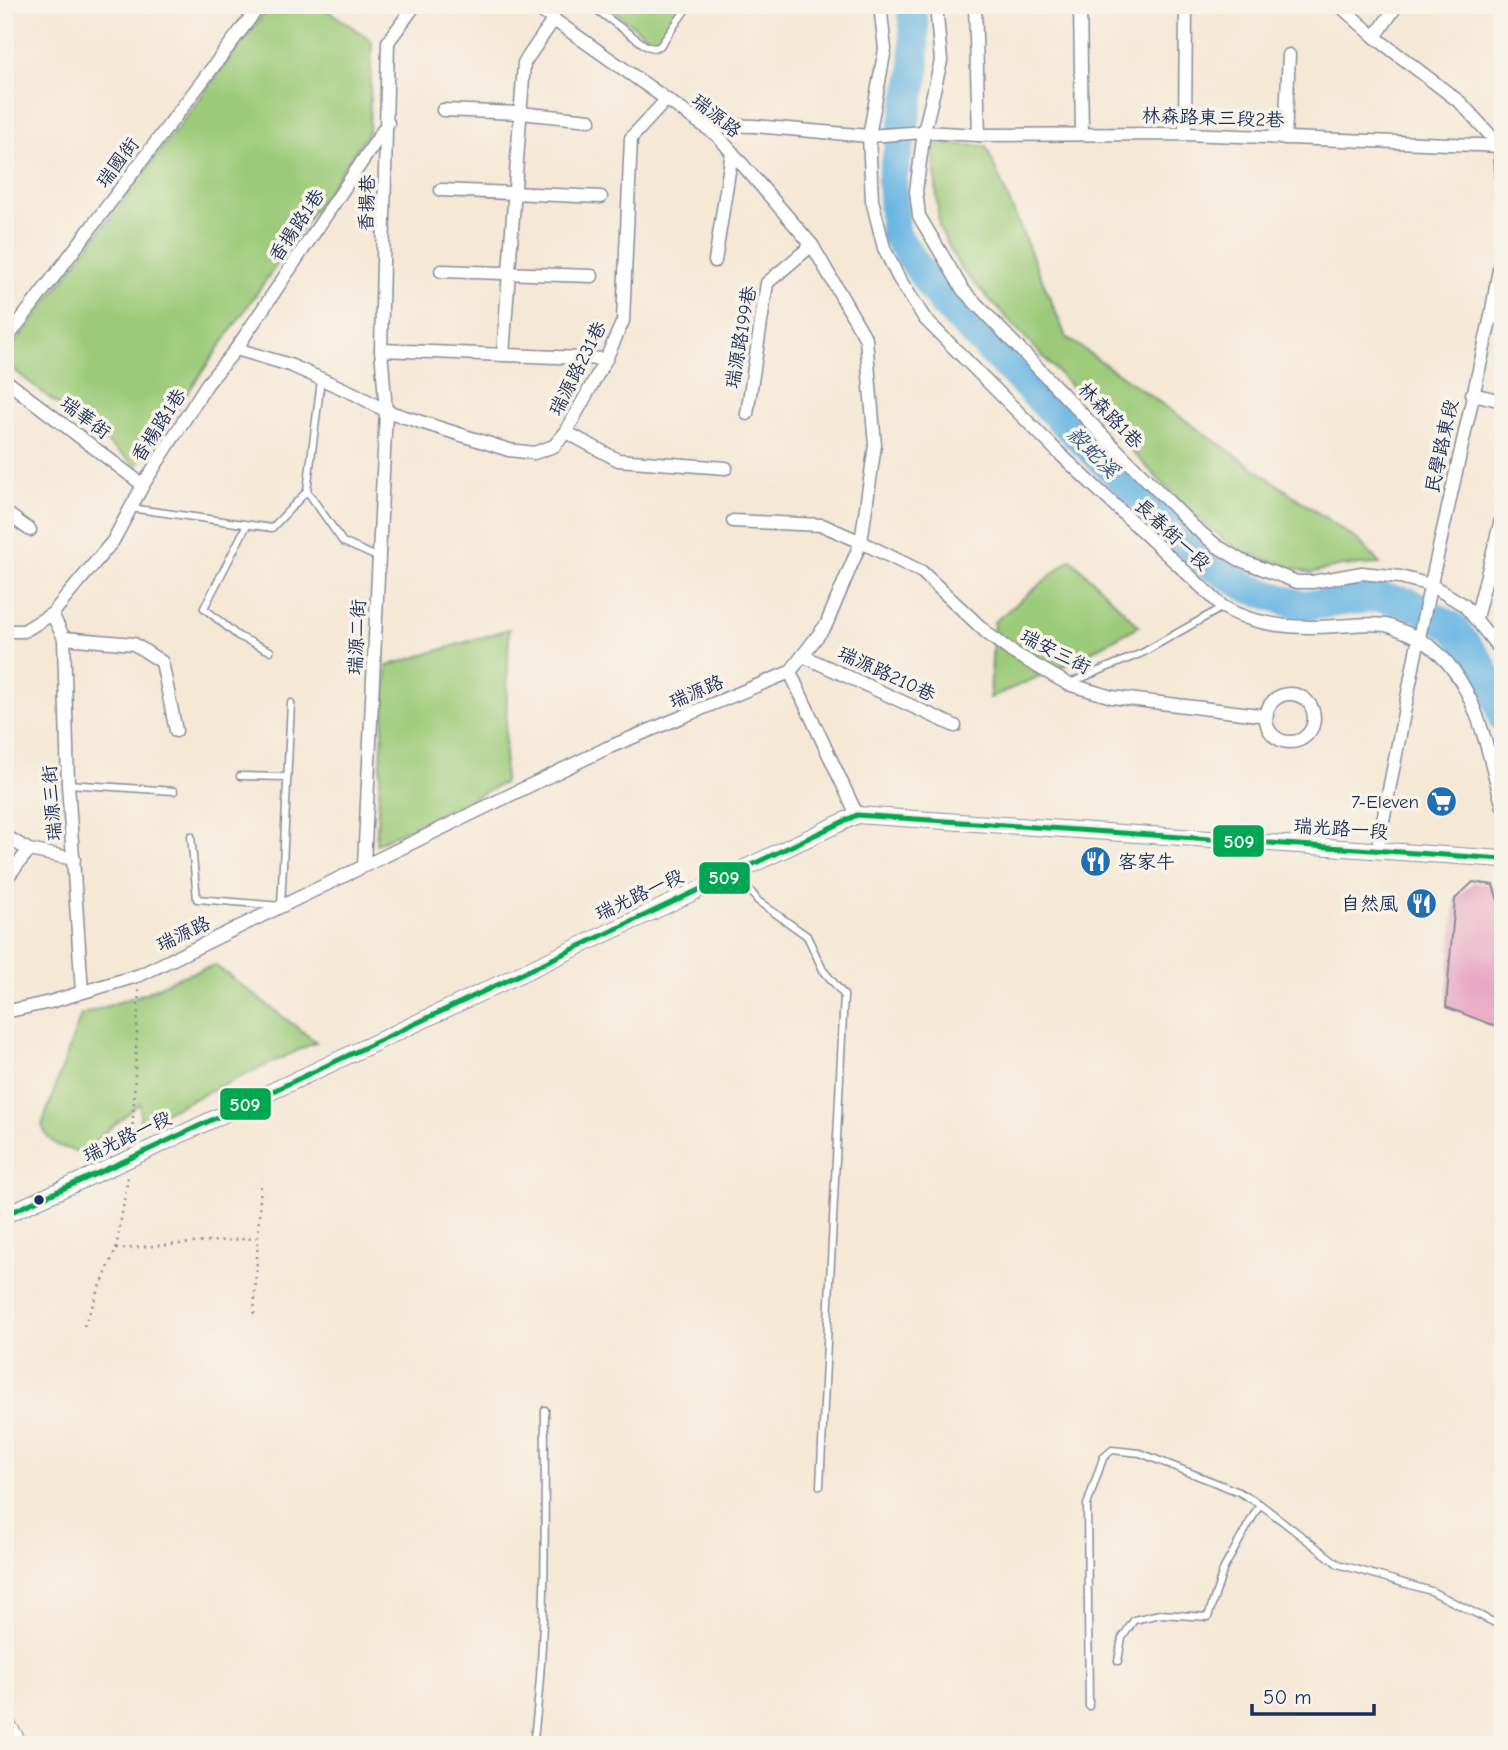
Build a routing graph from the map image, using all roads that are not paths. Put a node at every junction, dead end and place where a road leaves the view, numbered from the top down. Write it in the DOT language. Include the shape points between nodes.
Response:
graph roads {
  1 [pos="260,5"];
  2 [pos="415,5"];
  3 [pos="533,5"];
  4 [pos="590,5"];
  5 [pos="689,5"];
  6 [pos="880,5"];
  7 [pos="936,5"];
  8 [pos="975,5"];
  9 [pos="1080,5"];
  10 [pos="1186,5"];
  11 [pos="1339,5"];
  12 [pos="1398,5"];
  13 [pos="554,19"];
  14 [pos="1375,37"];
  15 [pos="1289,55"];
  16 [pos="666,100"];
  17 [pos="443,110"];
  18 [pos="520,113"];
  19 [pos="590,120"];
  20 [pos="387,123"];
  21 [pos="716,125"];
  22 [pos="924,132"];
  23 [pos="1082,134"];
  24 [pos="1185,134"];
  25 [pos="979,135"];
  26 [pos="869,136"];
  27 [pos="1285,138"];
  28 [pos="1501,146"];
  29 [pos="732,152"];
  30 [pos="441,191"];
  31 [pos="514,192"];
  32 [pos="601,197"];
  33 [pos="1503,198"];
  34 [pos="812,245"];
  35 [pos="1503,245"];
  36 [pos="715,261"];
  37 [pos="441,271"];
  38 [pos="508,273"];
  39 [pos="592,276"];
  40 [pos="1497,317"];
  41 [pos="5,341"];
  42 [pos="236,349"];
  43 [pos="381,350"];
  44 [pos="503,355"];
  45 [pos="606,359"];
  46 [pos="321,379"];
  47 [pos="5,380"];
  48 [pos="1472,394"];
  49 [pos="1503,401"];
  50 [pos="386,411"];
  51 [pos="747,414"];
  52 [pos="566,432"];
  53 [pos="726,468"];
  54 [pos="143,485"];
  55 [pos="307,491"];
  56 [pos="130,508"];
  57 [pos="5,512"];
  58 [pos="1503,512"];
  59 [pos="733,521"];
  60 [pos="247,525"];
  61 [pos="30,530"];
  62 [pos="861,542"];
  63 [pos="379,558"];
  64 [pos="1431,585"];
  65 [pos="1223,607"];
  66 [pos="52,614"];
  67 [pos="1476,618"];
  68 [pos="5,631"];
  69 [pos="1419,637"];
  70 [pos="64,638"];
  71 [pos="271,652"];
  72 [pos="1503,653"];
  73 [pos="803,656"];
  74 [pos="790,672"];
  75 [pos="1068,684"];
  76 [pos="291,703"];
  77 [pos="1267,716"];
  78 [pos="956,726"];
  79 [pos="176,731"];
  80 [pos="240,776"];
  81 [pos="286,778"];
  82 [pos="68,784"];
  83 [pos="174,791"];
  84 [pos="1503,807"];
  85 [pos="857,815"];
  86 [pos="5,836"];
  87 [pos="191,836"];
  88 [pos="29,850"];
  89 [pos="1377,851"];
  90 [pos="74,859"];
  91 [pos="1503,859"];
  92 [pos="364,865"];
  93 [pos="735,872"];
  94 [pos="5,880"];
  95 [pos="281,906"];
  96 [pos="82,992"];
  97 [pos="5,1012"];
  98 [pos="5,1214"];
  99 [pos="545,1410"];
  100 [pos="820,1486"];
  101 [pos="1260,1504"];
  102 [pos="1503,1627"];
  103 [pos="1118,1661"];
  104 [pos="1089,1706"];
  105 [pos="5,1721"];
  106 [pos="20,1745"];
  107 [pos="533,1745"];
  1 -- 41 [label="street, 瑞國街"];
  2 -- 20 [label="street, 香揚巷" via="388,42"];
  3 -- 13 [label="street"];
  4 -- 5 [label="lane" via="654,48"];
  6 -- 26 [label="street" via="885,49"];
  7 -- 22 [label="street, 林森路1巷" via="941,61"];
  8 -- 25 [label="street"];
  9 -- 23 [label="street"];
  10 -- 24 [label="street"];
  11 -- 14 [label="street"];
  12 -- 14 [label="street"];
  13 -- 16 [label="street"];
  13 -- 18 [label="street" via="524,63"];
  14 -- 28 [label="street" via="1461,103"];
  15 -- 27 [label="street"];
  16 -- 29 [label="street, 瑞源路" via="717,135"];
  16 -- 45 [label="street, 瑞源路231巷" via="631,138 622,321"];
  17 -- 18 [label="street"];
  18 -- 19 [label="street"];
  18 -- 31 [label="street"];
  20 -- 42 [label="street, 香揚路1巷"];
  20 -- 43 [label="street, 香揚巷"];
  21 -- 26 [label="street, 林森路東三段2巷"];
  22 -- 25 [label="street, 林森路東三段2巷"];
  22 -- 26 [label="street, 林森路東三段2巷"];
  22 -- 64 [label="street, 林森路1巷" via="916,191 919,216 962,290 1193,526 1240,560 1297,582 1362,573"];
  23 -- 24 [label="street, 林森路東三段2巷"];
  23 -- 25 [label="street, 林森路東三段2巷"];
  24 -- 27 [label="street, 林森路東三段2巷"];
  26 -- 65 [label="street, 長春街一段" via="872,200 884,248 925,319"];
  27 -- 28 [label="street, 林森路東三段2巷"];
  28 -- 33 [label="street"];
  29 -- 34 [label="street, 瑞源路"];
  29 -- 36 [label="street"];
  30 -- 31 [label="street"];
  31 -- 32 [label="street"];
  31 -- 38 [label="street"];
  34 -- 51 [label="street, 瑞源路199巷" via="767,282"];
  34 -- 62 [label="street, 瑞源路" via="866,339 875,445"];
  35 -- 40 [label="street, 民學路東段"];
  37 -- 38 [label="street"];
  38 -- 39 [label="street"];
  38 -- 44 [label="street"];
  40 -- 48 [label="street, 民學路東段"];
  42 -- 46 [label="street"];
  42 -- 54 [label="street, 香楊路1巷" via="207,384"];
  43 -- 44 [label="street"];
  43 -- 50 [label="street, 香揚巷"];
  44 -- 45 [label="street"];
  45 -- 52 [label="street, 瑞源路231巷"];
  46 -- 50 [label="street"];
  46 -- 55 [label="lane"];
  47 -- 54 [label="street, 瑞華街"];
  48 -- 49 [label="street"];
  48 -- 64 [label="street, 民學路東段"];
  50 -- 52 [label="street, 瑞源路231巷" via="509,450 534,453 554,446"];
  50 -- 63 [label="street, 瑞源二街"];
  52 -- 53 [label="street" via="618,460"];
  54 -- 56 [label="street, 香楊路1巷"];
  55 -- 60 [label="lane" via="272,528"];
  55 -- 63 [label="lane" via="343,542"];
  56 -- 60 [label="lane"];
  56 -- 66 [label="street, 香楊路1巷" via="113,541"];
  57 -- 61 [label="street"];
  58 -- 67 [label="street"];
  59 -- 62 [label="street, 瑞安三街" via="821,525"];
  60 -- 71 [label="lane" via="204,608 238,636"];
  62 -- 73 [label="street, 瑞源路" via="826,625"];
  62 -- 75 [label="street, 瑞安三街" via="922,572 988,634"];
  63 -- 92 [label="street, 瑞源二街"];
  64 -- 67 [label="street, 林森路1巷"];
  64 -- 69 [label="street, 民學路東段"];
  65 -- 69 [label="street, 長春街一段" via="1255,621 1323,627 1387,625"];
  65 -- 75 [label="lane" via="1142,653"];
  66 -- 68 [label="street, 香楊路1巷" via="23,631"];
  66 -- 70 [label="street, 瑞源三街"];
  67 -- 72 [label="street, 林森路1巷"];
  69 -- 84 [label="street, 長春街一段" via="1453,669 1466,690"];
  69 -- 89 [label="street, 民學路東段"];
  70 -- 79 [label="street" via="134,644 162,662"];
  70 -- 82 [label="street, 瑞源三街"];
  73 -- 74 [label="street, 瑞源路"];
  73 -- 78 [label="street, 瑞源路210巷"];
  74 -- 85 [label="street"];
  74 -- 92 [label="street, 瑞源路" via="607,748"];
  75 -- 77 [label="street, 瑞安三街" via="1139,702"];
  76 -- 81 [label="lane"];
  80 -- 81 [label="lane"];
  81 -- 95 [label="lane"];
  82 -- 83 [label="lane"];
  82 -- 90 [label="street, 瑞源三街"];
  85 -- 89 [label="street, 瑞光路一段"];
  85 -- 93 [label="street, 瑞光路一段"];
  86 -- 88 [label="street"];
  87 -- 95 [label="lane" via="197,899"];
  88 -- 90 [label="street"];
  88 -- 94 [label="street"];
  89 -- 91 [label="street, 瑞光路一段"];
  90 -- 96 [label="street, 瑞源三街"];
  92 -- 95 [label="street, 瑞源路"];
  93 -- 98 [label="street, 瑞光路一段"];
  93 -- 100 [label="lane" via="758,901 807,936 823,970 844,995"];
  95 -- 96 [label="street, 瑞源路" via="140,975"];
  96 -- 97 [label="street, 瑞源路"];
  99 -- 107 [label="lane" via="544,1549"];
  101 -- 102 [label="lane" via="1338,1564 1431,1591"];
  101 -- 103 [label="lane" via="1224,1569 1209,1618 1160,1614 1134,1620 1122,1638"];
  101 -- 104 [label="lane" via="1140,1453 1112,1450 1103,1458 1087,1505"];
  105 -- 106 [label="street"];
}
